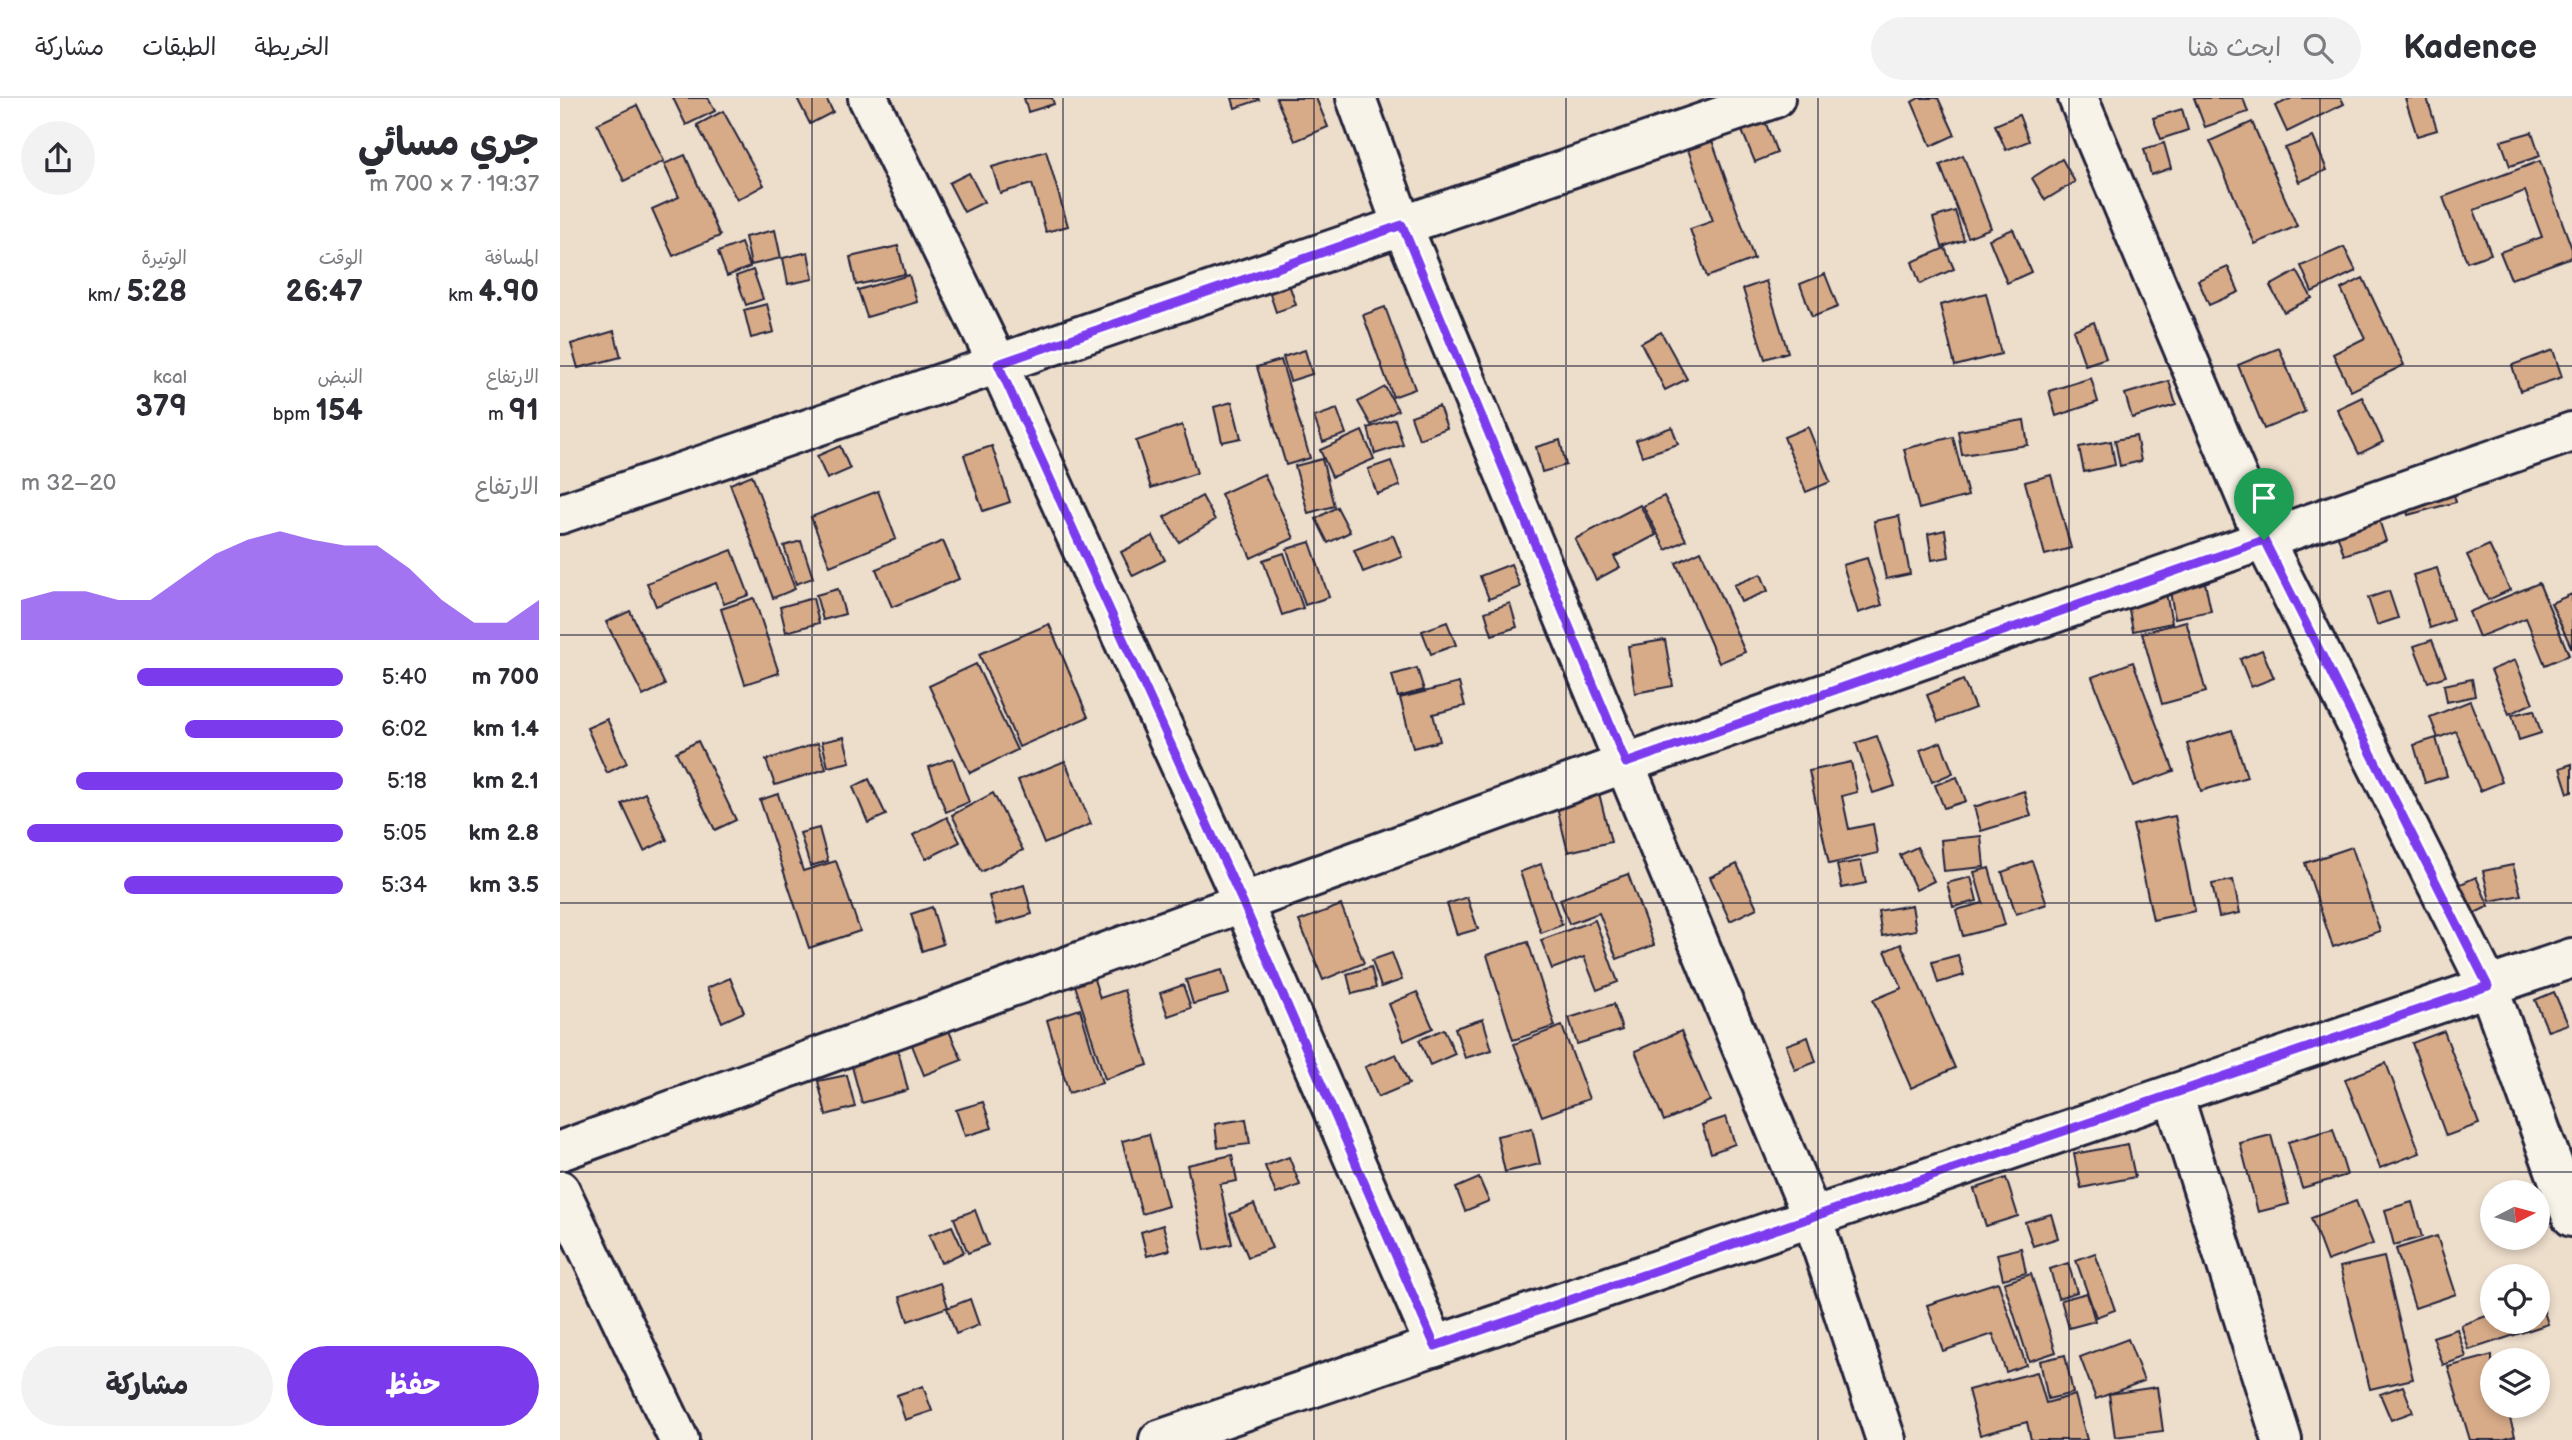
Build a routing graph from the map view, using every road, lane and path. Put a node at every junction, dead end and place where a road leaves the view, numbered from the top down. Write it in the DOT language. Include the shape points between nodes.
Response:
graph roads {
  1 [pos="867,98"];
  2 [pos="1356,98"];
  3 [pos="1775,98"];
  4 [pos="2078,98"];
  5 [pos="1402,225"];
  6 [pos="998,364"];
  7 [pos="2572,432"];
  8 [pos="560,514"];
  9 [pos="2264,540"];
  10 [pos="1626,763"];
  11 [pos="1243,903"];
  12 [pos="2572,958"];
  13 [pos="2488,986"];
  14 [pos="2172,1094"];
  15 [pos="560,1151"];
  16 [pos="560,1190"];
  17 [pos="1812,1217"];
  18 [pos="2572,1217"];
  19 [pos="1435,1346"];
  20 [pos="679,1440"];
  21 [pos="1159,1440"];
  22 [pos="1886,1440"];
  23 [pos="2282,1440"];
  1 -- 6 [label="street"];
  2 -- 5 [label="street"];
  3 -- 5 [label="street"];
  4 -- 9 [label="street"];
  5 -- 6 [label="street"];
  5 -- 10 [label="street"];
  6 -- 8 [label="street"];
  6 -- 11 [label="street"];
  7 -- 9 [label="street"];
  9 -- 10 [label="street"];
  9 -- 13 [label="street"];
  10 -- 11 [label="street"];
  10 -- 17 [label="street"];
  11 -- 15 [label="street"];
  11 -- 19 [label="street"];
  12 -- 13 [label="street"];
  13 -- 14 [label="street"];
  13 -- 18 [label="street"];
  14 -- 17 [label="street"];
  14 -- 23 [label="street"];
  16 -- 20 [label="street"];
  17 -- 19 [label="street"];
  17 -- 22 [label="street"];
  19 -- 21 [label="street"];
}
